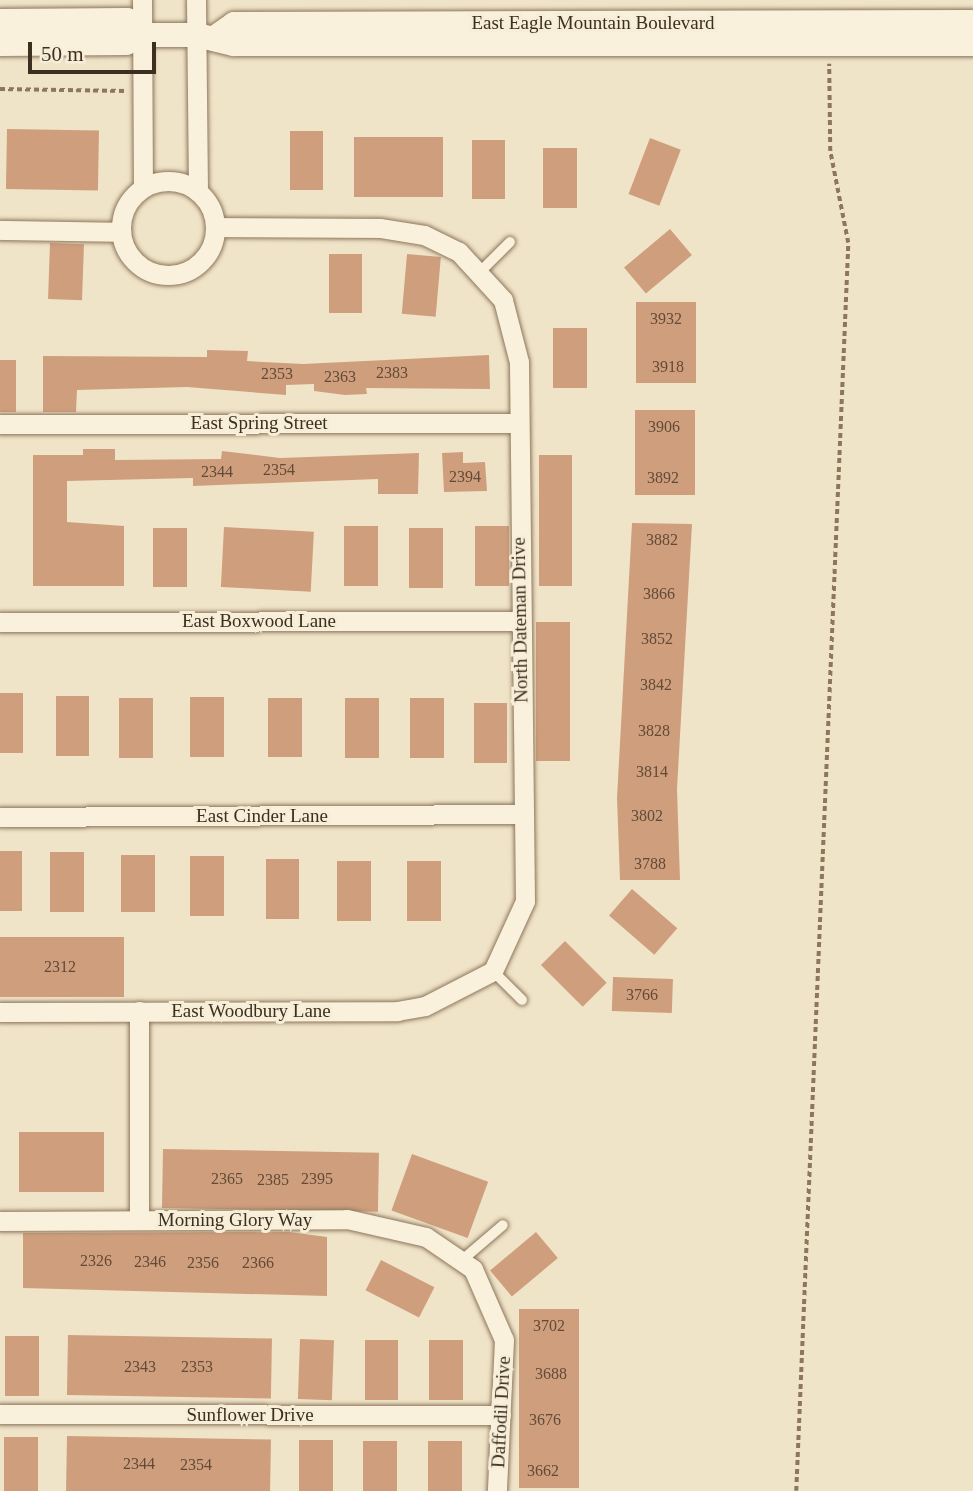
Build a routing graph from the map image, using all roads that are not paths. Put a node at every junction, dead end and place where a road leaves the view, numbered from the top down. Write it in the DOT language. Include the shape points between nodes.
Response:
graph roads {
  1 [pos="142,0"];
  2 [pos="196,0"];
  3 [pos="0,21"];
  4 [pos="973,22"];
  5 [pos="142,35"];
  6 [pos="207,36"];
  7 [pos="0,44"];
  8 [pos="973,44"];
  9 [pos="143,187"];
  10 [pos="198,191"];
  11 [pos="216,227"];
  12 [pos="0,230"];
  13 [pos="121,232"];
  14 [pos="510,242"];
  15 [pos="481,271"];
  16 [pos="519,423"];
  17 [pos="0,424"];
  18 [pos="518,621"];
  19 [pos="0,622"];
  20 [pos="524,814"];
  21 [pos="0,817"];
  22 [pos="493,971"];
  23 [pos="522,1000"];
  24 [pos="139,1011"];
  25 [pos="0,1012"];
  26 [pos="139,1220"];
  27 [pos="0,1221"];
  28 [pos="503,1224"];
  29 [pos="461,1261"];
  30 [pos="0,1414"];
  31 [pos="501,1415"];
  32 [pos="497,1491"];
  1 -- 5 [label="street"];
  2 -- 6 [label="street"];
  3 -- 5 [label="street, East Eagle Mountain Boulevard" via="127,20"];
  4 -- 6 [label="street, East Eagle Mountain Boulevard" via="234,24"];
  5 -- 6 [label="street, East Eagle Mountain Boulevard"];
  5 -- 7 [label="street, East Eagle Mountain Boulevard" via="126,43"];
  5 -- 9 [label="street"];
  6 -- 8 [label="street, East Eagle Mountain Boulevard" via="234,44"];
  6 -- 10 [label="street"];
  9 -- 10 [label="street" via="171,181"];
  9 -- 13 [label="street" via="125,207"];
  10 -- 11 [label="street"];
  11 -- 13 [label="street" via="214,243 194,268 163,275 134,261"];
  11 -- 15 [label="street" via="380,228 424,235"];
  12 -- 13 [label="street"];
  14 -- 15 [label="lane"];
  15 -- 16 [label="street, North Dateman Drive" via="515,331"];
  16 -- 17 [label="street, East Spring Street"];
  16 -- 18 [label="street, North Dateman Drive"];
  18 -- 19 [label="street, East Boxwood Lane"];
  18 -- 20 [label="street, North Dateman Drive"];
  20 -- 21 [label="street, East Cinder Lane"];
  20 -- 22 [label="street, North Dateman Drive" via="525,901"];
  22 -- 23 [label="lane"];
  22 -- 24 [label="street, East Woodbury Lane" via="463,990 397,1011"];
  24 -- 25 [label="street, East Woodbury Lane"];
  24 -- 26 [label="street"];
  26 -- 27 [label="street, Morning Glory Way"];
  26 -- 29 [label="street, Morning Glory Way" via="347,1219 426,1237"];
  28 -- 29 [label="lane"];
  29 -- 31 [label="street, Daffodil Drive" via="473,1269 504,1340"];
  30 -- 31 [label="street, Sunflower Drive"];
  31 -- 32 [label="street, Daffodil Drive"];
}
